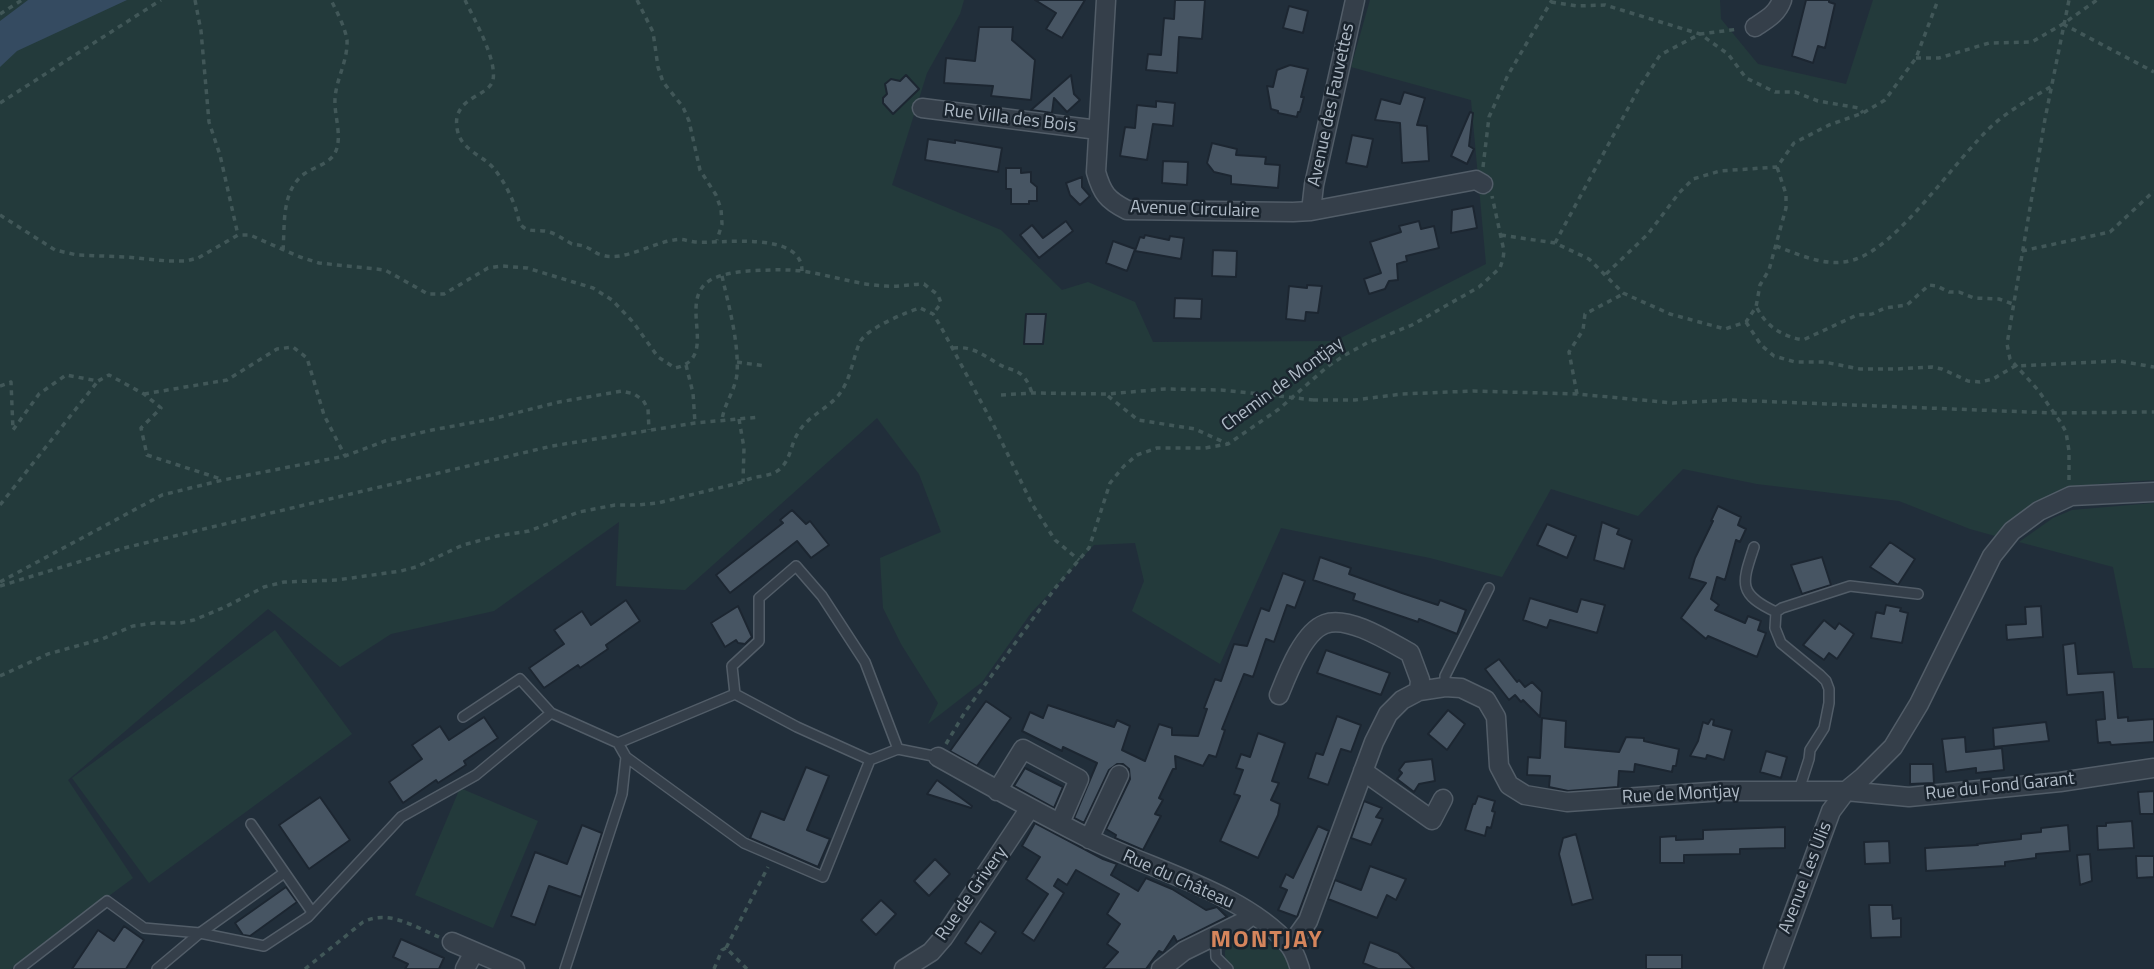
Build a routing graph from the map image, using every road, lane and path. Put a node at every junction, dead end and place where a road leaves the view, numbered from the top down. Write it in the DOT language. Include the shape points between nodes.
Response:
graph roads {
  1 [pos="22,0"];
  2 [pos="161,0"];
  3 [pos="195,0"];
  4 [pos="331,0"];
  5 [pos="465,0"];
  6 [pos="637,0"];
  7 [pos="1106,0"];
  8 [pos="1355,0"];
  9 [pos="1782,0"];
  10 [pos="1938,0"];
  11 [pos="2069,0"];
  12 [pos="2097,0"];
  13 [pos="1552,1"];
  14 [pos="0,14"];
  15 [pos="2063,24"];
  16 [pos="1755,27"];
  17 [pos="1700,34"];
  18 [pos="1916,58"];
  19 [pos="2154,72"];
  20 [pos="2052,86"];
  21 [pos="0,103"];
  22 [pos="922,108"];
  23 [pos="1863,113"];
  24 [pos="1098,130"];
  25 [pos="1777,167"];
  26 [pos="1483,184"];
  27 [pos="2154,191"];
  28 [pos="1311,211"];
  29 [pos="0,215"];
  30 [pos="238,235"];
  31 [pos="1501,235"];
  32 [pos="717,241"];
  33 [pos="1555,243"];
  34 [pos="1776,246"];
  35 [pos="283,250"];
  36 [pos="2022,251"];
  37 [pos="802,271"];
  38 [pos="1606,274"];
  39 [pos="722,275"];
  40 [pos="1623,293"];
  41 [pos="2013,304"];
  42 [pos="1756,307"];
  43 [pos="933,314"];
  44 [pos="1746,322"];
  45 [pos="953,348"];
  46 [pos="737,362"];
  47 [pos="686,365"];
  48 [pos="765,366"];
  49 [pos="2015,366"];
  50 [pos="2154,367"];
  51 [pos="98,381"];
  52 [pos="0,386"];
  53 [pos="1032,393"];
  54 [pos="144,394"];
  55 [pos="1107,394"];
  56 [pos="1577,394"];
  57 [pos="1001,395"];
  58 [pos="2154,412"];
  59 [pos="2053,413"];
  60 [pos="760,416"];
  61 [pos="738,419"];
  62 [pos="722,420"];
  63 [pos="695,423"];
  64 [pos="649,430"];
  65 [pos="1228,444"];
  66 [pos="345,456"];
  67 [pos="223,480"];
  68 [pos="743,482"];
  69 [pos="2154,492"];
  70 [pos="2071,496"];
  71 [pos="0,505"];
  72 [pos="1754,547"];
  73 [pos="1079,560"];
  74 [pos="0,584"];
  75 [pos="1489,588"];
  76 [pos="1917,594"];
  77 [pos="1776,612"];
  78 [pos="0,676"];
  79 [pos="1445,687"];
  80 [pos="1419,691"];
  81 [pos="735,694"];
  82 [pos="1279,695"];
  83 [pos="551,713"];
  84 [pos="463,717"];
  85 [pos="618,743"];
  86 [pos="898,749"];
  87 [pos="626,757"];
  88 [pos="938,757"];
  89 [pos="870,760"];
  90 [pos="2154,768"];
  91 [pos="1363,771"];
  92 [pos="1119,775"];
  93 [pos="1799,790"];
  94 [pos="998,791"];
  95 [pos="1846,791"];
  96 [pos="1443,799"];
  97 [pos="1030,808"];
  98 [pos="1060,823"];
  99 [pos="251,824"];
  100 [pos="1090,839"];
  101 [pos="774,856"];
  102 [pos="284,873"];
  103 [pos="312,912"];
  104 [pos="1252,915"];
  105 [pos="200,933"];
  106 [pos="1216,935"];
  107 [pos="452,942"];
  108 [pos="1290,946"];
  109 [pos="726,948"];
  110 [pos="474,952"];
  111 [pos="19,969"];
  112 [pos="157,969"];
  113 [pos="305,969"];
  114 [pos="465,969"];
  115 [pos="515,969"];
  116 [pos="565,969"];
  117 [pos="714,969"];
  118 [pos="747,969"];
  119 [pos="904,969"];
  120 [pos="1161,969"];
  121 [pos="1228,969"];
  122 [pos="1300,969"];
  123 [pos="1773,969"];
  1 -- 14 [label="path"];
  2 -- 21 [label="path"];
  3 -- 30 [label="path" via="209,122"];
  4 -- 35 [label="path" via="347,40 335,96 338,141 327,162 302,176 288,194"];
  5 -- 32 [label="path" via="487,50 493,78 491,85 460,109 456,127 470,150 495,170 523,227 552,232 607,257 675,239"];
  6 -- 32 [label="path" via="653,32 663,82 683,107 700,170 721,209"];
  7 -- 24 [label="street, Avenue Circulaire"];
  8 -- 28 [label="street, Avenue des Fauvettes"];
  9 -- 16 [label="street" via="1772,16"];
  10 -- 18 [label="path"];
  11 -- 15 [label="path"];
  12 -- 15 [label="path"];
  13 -- 17 [label="path" via="1605,5"];
  13 -- 26 [label="path, Chemin de Montjay" via="1489,117"];
  15 -- 18 [label="path" via="2032,42 1989,43 1938,58"];
  15 -- 19 [label="path"];
  15 -- 20 [label="path"];
  16 -- 17 [label="path"];
  17 -- 23 [label="path" via="1728,54 1746,78 1775,92 1795,92"];
  17 -- 33 [label="path" via="1660,55"];
  18 -- 23 [label="path" via="1885,100"];
  20 -- 34 [label="path" via="1993,124 1885,243 1853,260 1836,262"];
  20 -- 36 [label="path"];
  22 -- 24 [label="street, Rue Villa des Bois"];
  23 -- 25 [label="path" via="1794,143"];
  24 -- 28 [label="street, Avenue Circulaire" via="1100,189 1112,203 1127,210"];
  25 -- 34 [label="path" via="1786,208"];
  25 -- 38 [label="path" via="1720,171 1693,179 1648,234"];
  26 -- 28 [label="street, Avenue Circulaire" via="1476,180"];
  26 -- 31 [label="path, Chemin de Montjay" via="1494,201"];
  27 -- 36 [label="path" via="2110,232"];
  29 -- 30 [label="path" via="55,250 77,255 186,261"];
  30 -- 35 [label="path" via="260,238"];
  31 -- 33 [label="path"];
  31 -- 65 [label="path, Chemin de Montjay" via="1500,268 1479,287 1412,326 1345,355"];
  32 -- 37 [label="path" via="780,245 799,257"];
  33 -- 38 [label="path" via="1589,259"];
  34 -- 42 [label="path"];
  35 -- 47 [label="path" via="319,263 385,270 428,294 444,294 488,268 502,266 566,279 612,300 666,363 675,368"];
  36 -- 41 [label="path"];
  37 -- 39 [label="path"];
  37 -- 43 [label="path" via="887,286 924,284 941,303"];
  38 -- 40 [label="path"];
  39 -- 46 [label="path"];
  39 -- 47 [label="path" via="698,293 696,350"];
  40 -- 44 [label="path" via="1670,314 1725,330"];
  40 -- 56 [label="path" via="1585,314 1583,330 1569,352"];
  41 -- 42 [label="path" via="1929,285 1907,305 1857,315 1804,340 1770,326"];
  41 -- 49 [label="path" via="2007,344"];
  42 -- 44 [label="path"];
  43 -- 45 [label="path"];
  43 -- 68 [label="path" via="920,308 869,332 861,340 840,394 799,431 782,467"];
  44 -- 49 [label="path" via="1774,356 1795,362 1860,369 1932,366 1980,382"];
  45 -- 53 [label="path" via="971,348 1016,370"];
  45 -- 73 [label="path" via="1032,504 1055,540"];
  46 -- 48 [label="path"];
  46 -- 62 [label="path" via="737,376"];
  47 -- 63 [label="path"];
  49 -- 50 [label="path" via="2119,361"];
  49 -- 59 [label="path"];
  51 -- 52 [label="path" via="66,375 39,394 13,430 11,382"];
  51 -- 54 [label="path" via="109,375"];
  51 -- 71 [label="path"];
  53 -- 55 [label="path"];
  53 -- 57 [label="path"];
  54 -- 66 [label="path" via="227,380 277,349 293,347 307,358 324,415"];
  54 -- 67 [label="path" via="161,408 141,428 146,455"];
  55 -- 56 [label="path, bridge" via="1222,390 1313,400 1473,391"];
  55 -- 65 [label="path" via="1138,420 1195,429"];
  56 -- 59 [label="path" via="1673,403"];
  58 -- 59 [label="path"];
  59 -- 70 [label="path" via="2068,440"];
  60 -- 61 [label="path"];
  61 -- 62 [label="path"];
  61 -- 68 [label="path" via="744,448"];
  62 -- 63 [label="path"];
  63 -- 64 [label="path"];
  64 -- 66 [label="path" via="643,400 622,391 385,441"];
  64 -- 74 [label="path" via="552,446 124,548"];
  65 -- 73 [label="path, Chemin de Montjay" via="1157,448 1137,455 1110,483 1093,539"];
  66 -- 67 [label="path"];
  67 -- 74 [label="path" via="162,495"];
  68 -- 78 [label="path" via="658,503 579,512 529,531 463,545 401,571 264,587 194,620 132,626 48,654"];
  69 -- 70 [label="street"];
  70 -- 95 [label="street" via="2012,531 1992,556 1893,747"];
  72 -- 77 [label="lane" via="1744,576 1746,590 1756,603"];
  73 -- 88 [label="path, Chemin de Montjay" via="965,712"];
  75 -- 79 [label="lane" via="1445,676"];
  76 -- 77 [label="lane" via="1850,586"];
  77 -- 93 [label="lane" via="1781,643 1820,675 1829,690 1824,728 1810,750"];
  79 -- 80 [label="street, Rue de Montjay"];
  79 -- 93 [label="street, Rue de Montjay" via="1461,688 1486,700 1496,717 1499,766 1509,785 1525,796 1567,802"];
  80 -- 82 [label="street" via="1420,680 1410,653 1369,631 1338,622 1323,624 1305,642"];
  80 -- 91 [label="street, Rue de Montjay" via="1388,714"];
  81 -- 85 [label="lane"];
  81 -- 86 [label="lane" via="732,666 759,641 759,598 796,566 865,662"];
  81 -- 89 [label="lane"];
  83 -- 84 [label="lane" via="520,679"];
  83 -- 85 [label="lane"];
  83 -- 103 [label="lane" via="476,775 401,817"];
  85 -- 87 [label="lane"];
  86 -- 88 [label="lane"];
  86 -- 89 [label="lane"];
  87 -- 101 [label="lane" via="744,843"];
  87 -- 116 [label="lane" via="622,794"];
  88 -- 94 [label="street, Rue du Château"];
  89 -- 101 [label="lane" via="823,877"];
  90 -- 95 [label="street, Rue du Fond Garant" via="1909,797"];
  91 -- 96 [label="street" via="1432,820"];
  91 -- 108 [label="street, Rue de Montjay" via="1308,921"];
  92 -- 100 [label="street"];
  93 -- 95 [label="street, Rue de Montjay"];
  94 -- 97 [label="street, Rue du Château"];
  94 -- 98 [label="street" via="1023,749 1079,779"];
  95 -- 123 [label="street, Avenue Les Ulis" via="1832,811"];
  97 -- 98 [label="street, Rue du Château"];
  97 -- 119 [label="street, Rue de Grivery" via="944,937 931,952"];
  98 -- 100 [label="street, Rue du Château"];
  99 -- 102 [label="lane"];
  100 -- 104 [label="street, Rue du Château" via="1223,897"];
  101 -- 109 [label="path"];
  102 -- 103 [label="lane"];
  102 -- 105 [label="lane"];
  103 -- 105 [label="lane" via="264,946"];
  104 -- 106 [label="street"];
  104 -- 108 [label="street, Rue du Château"];
  105 -- 111 [label="lane" via="144,928 107,901"];
  105 -- 112 [label="lane"];
  106 -- 120 [label="street"];
  106 -- 121 [label="lane" via="1216,957"];
  107 -- 110 [label="street"];
  107 -- 113 [label="path" via="447,946 440,938 399,920 372,917"];
  108 -- 122 [label="street"];
  109 -- 117 [label="path"];
  109 -- 118 [label="path"];
  110 -- 114 [label="street"];
  110 -- 115 [label="street"];
}
